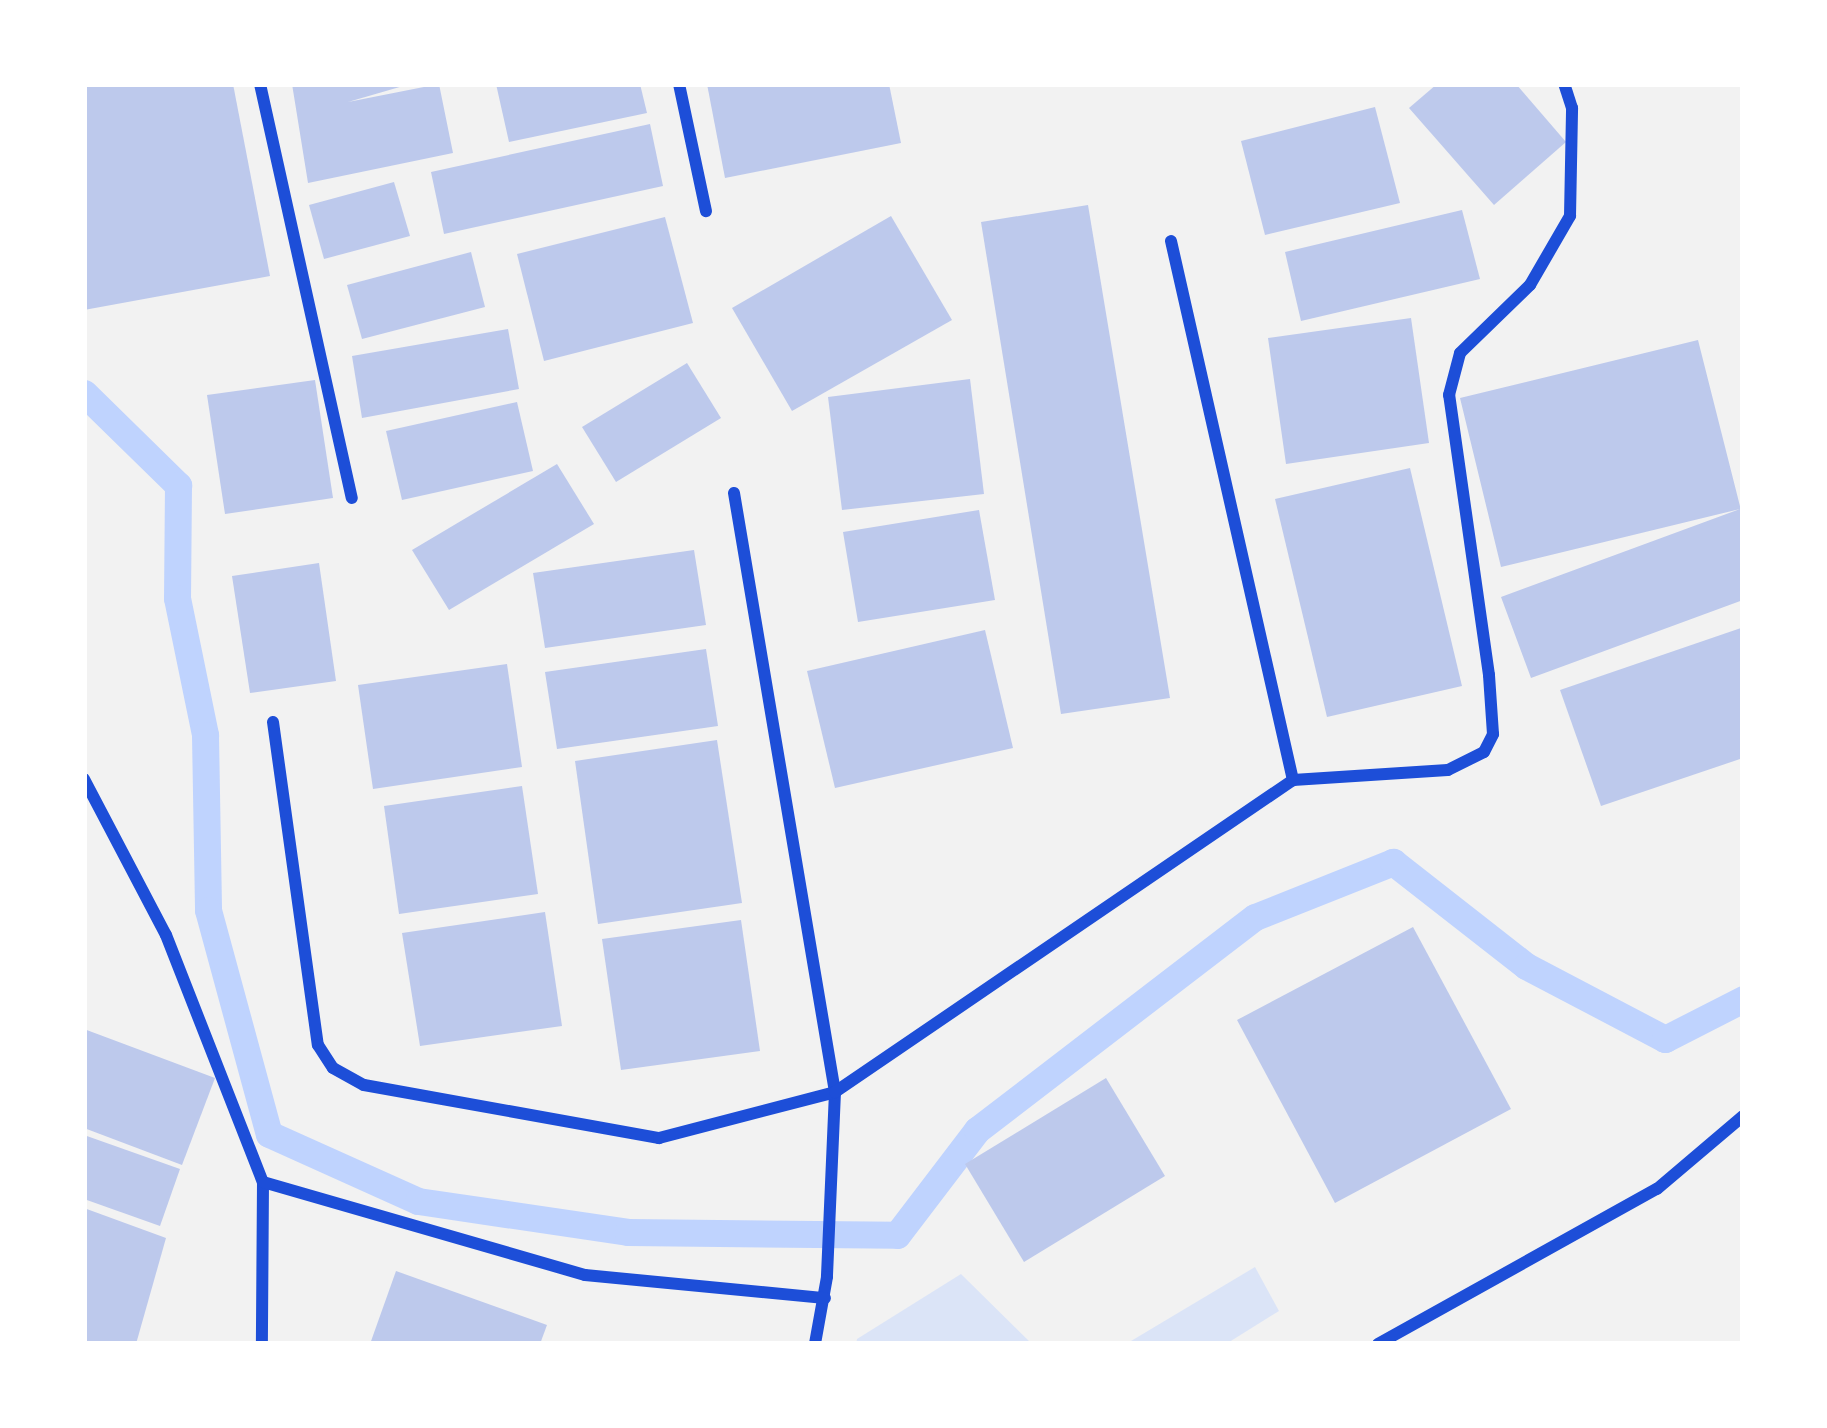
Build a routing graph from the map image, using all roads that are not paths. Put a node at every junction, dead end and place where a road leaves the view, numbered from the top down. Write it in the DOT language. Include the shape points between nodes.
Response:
graph roads {
  1 [pos="260,84"];
  2 [pos="679,84"];
  3 [pos="1564,84"];
  4 [pos="706,211"];
  5 [pos="1171,241"];
  6 [pos="734,493"];
  7 [pos="352,499"];
  8 [pos="273,722"];
  9 [pos="84,779"];
  10 [pos="1293,780"];
  11 [pos="835,1092"];
  12 [pos="1743,1117"];
  13 [pos="263,1182"];
  14 [pos="825,1298"];
  15 [pos="262,1344"];
  16 [pos="814,1344"];
  17 [pos="1378,1344"];
  1 -- 7 [label="street"];
  2 -- 4 [label="street"];
  3 -- 10 [label="street" via="1572,108 1570,216 1530,285 1460,353 1448,394 1493,734 1484,752 1448,770"];
  5 -- 10 [label="street"];
  6 -- 11 [label="street"];
  8 -- 11 [label="street" via="318,1045 333,1068 364,1085 659,1138"];
  9 -- 13 [label="street" via="166,934"];
  10 -- 11 [label="street"];
  11 -- 14 [label="street"];
  12 -- 17 [label="street" via="1657,1189"];
  13 -- 14 [label="street" via="585,1275"];
  13 -- 15 [label="street"];
  14 -- 16 [label="street"];
}
